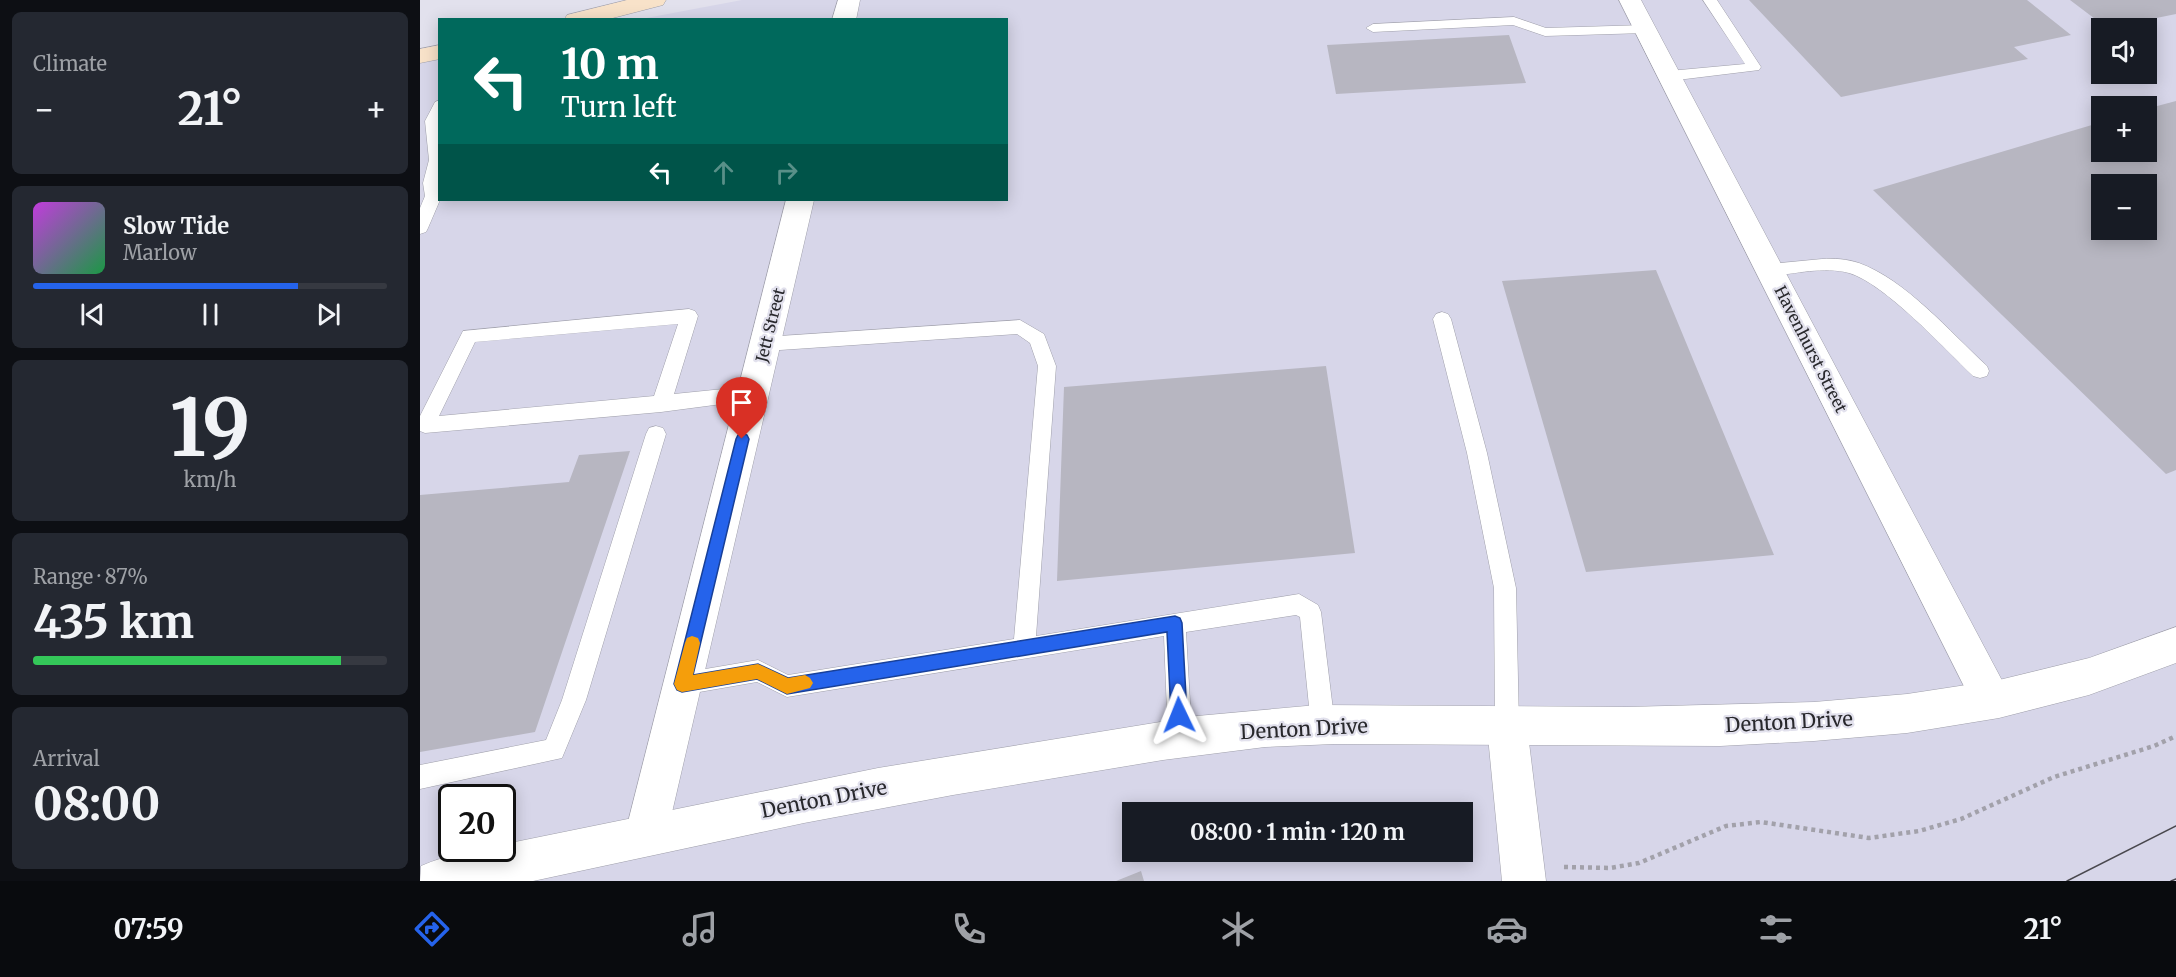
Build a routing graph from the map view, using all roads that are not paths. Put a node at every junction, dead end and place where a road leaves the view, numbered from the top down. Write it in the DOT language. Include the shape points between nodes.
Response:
graph roads {
  1 [pos="655,0"];
  2 [pos="849,0"];
  3 [pos="1629,0"];
  4 [pos="1710,0"];
  5 [pos="583,18"];
  6 [pos="844,18"];
  7 [pos="1373,28"];
  8 [pos="1645,30"];
  9 [pos="438,52"];
  10 [pos="420,56"];
  11 [pos="1669,76"];
  12 [pos="438,110"];
  13 [pos="426,177"];
  14 [pos="800,201"];
  15 [pos="420,228"];
  16 [pos="1770,270"];
  17 [pos="1442,319"];
  18 [pos="765,344"];
  19 [pos="1980,371"];
  20 [pos="753,394"];
  21 [pos="662,404"];
  22 [pos="656,434"];
  23 [pos="1175,623"];
  24 [pos="2176,645"];
  25 [pos="1024,648"];
  26 [pos="682,684"];
  27 [pos="1992,699"];
  28 [pos="1323,726"];
  29 [pos="1507,726"];
  30 [pos="1180,738"];
  31 [pos="420,777"];
  32 [pos="646,834"];
  33 [pos="1524,874"];
  34 [pos="436,881"];
  1 -- 5 [label="main road"];
  2 -- 6 [label="street"];
  3 -- 8 [label="street, Havenhurst Street"];
  4 -- 11 [label="lane" via="1754,67"];
  7 -- 8 [label="lane" via="1514,21 1545,32"];
  8 -- 11 [label="street, Havenhurst Street"];
  9 -- 10 [label="main road"];
  11 -- 16 [label="street, Havenhurst Street"];
  12 -- 13 [label="lane" via="433,121 437,160"];
  13 -- 15 [label="lane" via="433,196"];
  14 -- 18 [label="street, Jett Street"];
  16 -- 19 [label="lane" via="1834,265 1853,267 1870,275"];
  16 -- 27 [label="street, Havenhurst Street"];
  17 -- 29 [label="lane" via="1477,453 1505,588"];
  18 -- 20 [label="street, Jett Street"];
  18 -- 25 [label="lane" via="1020,327 1038,339 1047,366"];
  20 -- 21 [label="lane"];
  20 -- 26 [label="street, Jett Street"];
  21 -- 21 [label="lane" via="614,408 425,425 469,336 689,316"];
  22 -- 31 [label="lane" via="574,700 554,750"];
  23 -- 25 [label="lane"];
  23 -- 28 [label="lane" via="1299,604 1310,612"];
  23 -- 30 [label="lane"];
  24 -- 27 [label="street, Denton Drive" via="2133,663"];
  25 -- 26 [label="lane" via="787,686 758,671"];
  26 -- 32 [label="street, Jett Street"];
  27 -- 29 [label="street, Denton Drive" via="1800,724"];
  28 -- 29 [label="street, Denton Drive"];
  28 -- 30 [label="street, Denton Drive"];
  29 -- 33 [label="street"];
  30 -- 32 [label="street, Denton Drive" via="938,776"];
  32 -- 34 [label="street, Denton Drive"];
}
